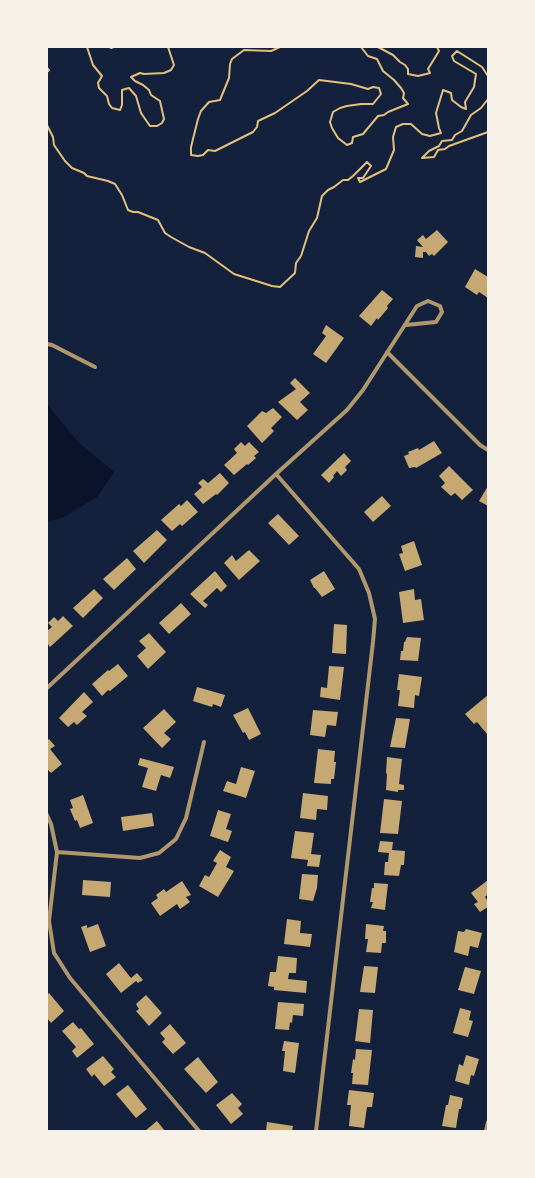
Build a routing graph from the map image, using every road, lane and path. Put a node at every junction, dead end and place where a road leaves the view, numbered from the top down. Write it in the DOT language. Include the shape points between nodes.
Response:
graph roads {
  1 [pos="87,47"];
  2 [pos="110,47"];
  3 [pos="114,47"];
  4 [pos="168,47"];
  5 [pos="280,47"];
  6 [pos="361,47"];
  7 [pos="378,47"];
  8 [pos="437,47"];
  9 [pos="47,68"];
  10 [pos="47,72"];
  11 [pos="488,76"];
  12 [pos="488,99"];
  13 [pos="47,125"];
  14 [pos="488,132"];
  15 [pos="406,325"];
  16 [pos="47,344"];
  17 [pos="387,352"];
  18 [pos="95,367"];
  19 [pos="488,450"];
  20 [pos="276,474"];
  21 [pos="47,688"];
  22 [pos="204,742"];
  23 [pos="47,815"];
  24 [pos="57,852"];
  25 [pos="488,1122"];
  26 [pos="199,1131"];
  27 [pos="316,1131"];
  28 [pos="486,1131"];
  1 -- 4 [label="path" via="94,65 102,76 98,83 99,88 107,96 112,108 120,110 122,90 128,88 136,96 141,113 150,126 157,126 164,119 160,102 131,77 140,73 164,73 171,70 174,65"];
  2 -- 3 [label="path"];
  5 -- 6 [label="path" via="271,50 244,50 232,59 229,78 220,100 209,102 198,119 191,147 192,155 203,155 208,150 215,150 253,132 258,121 275,113 320,80 368,89 379,88 381,94 373,104 347,106 333,112 330,122 338,138 347,145 352,143 353,137 363,134 378,116 384,116 408,104 403,98 401,88 383,71 377,59 368,56"];
  7 -- 8 [label="path" via="405,65 408,74 418,76 430,73 428,69 439,52"];
  9 -- 10 [label="path"];
  11 -- 13 [label="path" via="482,67 457,51 452,56 454,61 476,74 474,87 465,102 466,109 452,100 451,93 443,90 436,113 441,133 430,136 422,134 411,124 396,127 393,137 394,150 386,169 360,182 358,178 363,178 371,166 367,162 348,180 343,180 328,190 322,196 317,218 308,231 301,256 296,263 295,273 280,287 234,274 205,253 171,237 158,220 128,210 115,184 87,176 65,162 54,145"];
  12 -- 14 [label="path" via="471,115 462,131 452,140 442,141 422,158 434,157 438,150"];
  15 -- 15 [label="street" via="417,306 428,301 440,306 442,312 436,322"];
  15 -- 17 [label="street"];
  16 -- 18 [label="street"];
  17 -- 19 [label="street"];
  17 -- 20 [label="street" via="347,410"];
  20 -- 21 [label="street"];
  20 -- 27 [label="street" via="359,569 369,593 375,619"];
  22 -- 24 [label="street" via="186,818 176,839 159,853 140,858"];
  23 -- 24 [label="street"];
  24 -- 26 [label="street" via="49,921 54,953 70,978"];
  25 -- 28 [label="street"];
}
